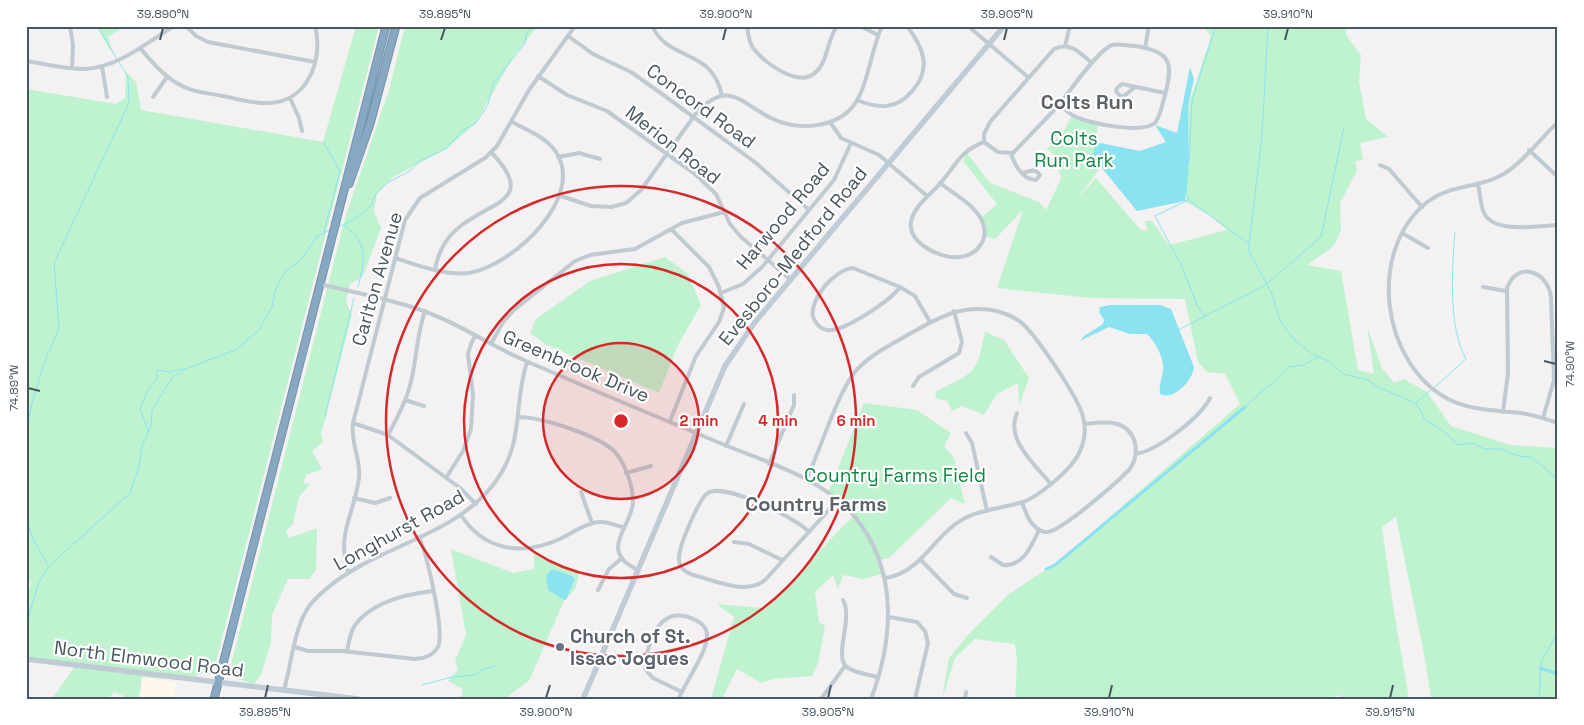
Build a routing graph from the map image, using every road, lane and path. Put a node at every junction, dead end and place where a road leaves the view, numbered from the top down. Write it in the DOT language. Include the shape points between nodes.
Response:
graph roads {
  1 [pos="70,26"];
  2 [pos="174,26"];
  3 [pos="186,26"];
  4 [pos="315,26"];
  5 [pos="386,26"];
  6 [pos="396,26"];
  7 [pos="575,26"];
  8 [pos="652,26"];
  9 [pos="746,26"];
  10 [pos="837,26"];
  11 [pos="860,26"];
  12 [pos="882,26"];
  13 [pos="907,26"];
  14 [pos="968,26"];
  15 [pos="1004,26"];
  16 [pos="1070,26"];
  17 [pos="1149,26"];
  18 [pos="878,35"];
  19 [pos="568,36"];
  20 [pos="989,44"];
  21 [pos="1065,46"];
  22 [pos="140,48"];
  23 [pos="1145,48"];
  24 [pos="26,60"];
  25 [pos="316,62"];
  26 [pos="1092,63"];
  27 [pos="102,66"];
  28 [pos="72,68"];
  29 [pos="538,76"];
  30 [pos="167,77"];
  31 [pos="1028,77"];
  32 [pos="1134,88"];
  33 [pos="1165,93"];
  34 [pos="722,96"];
  35 [pos="107,97"];
  36 [pos="154,97"];
  37 [pos="290,98"];
  38 [pos="857,100"];
  39 [pos="1059,105"];
  40 [pos="693,118"];
  41 [pos="512,122"];
  42 [pos="830,122"];
  43 [pos="1558,122"];
  44 [pos="302,131"];
  45 [pos="984,142"];
  46 [pos="851,143"];
  47 [pos="1529,150"];
  48 [pos="491,152"];
  49 [pos="667,154"];
  50 [pos="1011,154"];
  51 [pos="558,156"];
  52 [pos="600,158"];
  53 [pos="889,164"];
  54 [pos="1380,165"];
  55 [pos="1022,174"];
  56 [pos="1558,177"];
  57 [pos="940,183"];
  58 [pos="1478,183"];
  59 [pos="558,195"];
  60 [pos="927,196"];
  61 [pos="1422,207"];
  62 [pos="808,210"];
  63 [pos="724,212"];
  64 [pos="1558,226"];
  65 [pos="334,227"];
  66 [pos="671,229"];
  67 [pos="1402,233"];
  68 [pos="1428,248"];
  69 [pos="395,258"];
  70 [pos="767,260"];
  71 [pos="435,269"];
  72 [pos="791,280"];
  73 [pos="320,284"];
  74 [pos="900,286"];
  75 [pos="1483,287"];
  76 [pos="1506,291"];
  77 [pos="721,293"];
  78 [pos="384,300"];
  79 [pos="425,311"];
  80 [pos="954,311"];
  81 [pos="930,322"];
  82 [pos="476,336"];
  83 [pos="490,344"];
  84 [pos="527,362"];
  85 [pos="913,386"];
  86 [pos="794,395"];
  87 [pos="1210,398"];
  88 [pos="405,400"];
  89 [pos="744,404"];
  90 [pos="424,406"];
  91 [pos="1503,412"];
  92 [pos="1017,413"];
  93 [pos="519,417"];
  94 [pos="1543,418"];
  95 [pos="670,421"];
  96 [pos="353,423"];
  97 [pos="1558,423"];
  98 [pos="1085,424"];
  99 [pos="696,432"];
  100 [pos="966,433"];
  101 [pos="388,435"];
  102 [pos="726,446"];
  103 [pos="1136,454"];
  104 [pos="769,464"];
  105 [pos="651,466"];
  106 [pos="626,473"];
  107 [pos="446,478"];
  108 [pos="806,480"];
  109 [pos="1050,483"];
  110 [pos="581,492"];
  111 [pos="354,498"];
  112 [pos="390,498"];
  113 [pos="837,500"];
  114 [pos="1022,502"];
  115 [pos="476,504"];
  116 [pos="987,511"];
  117 [pos="461,515"];
  118 [pos="592,523"];
  119 [pos="624,528"];
  120 [pos="1039,530"];
  121 [pos="809,532"];
  122 [pos="418,538"];
  123 [pos="734,542"];
  124 [pos="991,557"];
  125 [pos="622,558"];
  126 [pos="920,559"];
  127 [pos="782,560"];
  128 [pos="638,570"];
  129 [pos="348,572"];
  130 [pos="885,578"];
  131 [pos="598,590"];
  132 [pos="433,591"];
  133 [pos="967,598"];
  134 [pos="843,600"];
  135 [pos="888,617"];
  136 [pos="295,647"];
  137 [pos="347,651"];
  138 [pos="26,659"];
  139 [pos="845,666"];
  140 [pos="878,677"];
  141 [pos="218,682"];
  142 [pos="284,690"];
  143 [pos="682,692"];
  144 [pos="966,692"];
  145 [pos="214,699"];
  146 [pos="358,699"];
  147 [pos="583,699"];
  148 [pos="678,699"];
  149 [pos="821,699"];
  150 [pos="870,699"];
  151 [pos="915,699"];
  152 [pos="965,699"];
  1 -- 28 [label="street"];
  2 -- 22 [label="street"];
  3 -- 25 [label="street" via="208,42"];
  4 -- 25 [label="street" via="318,43"];
  5 -- 65 [label="highway"];
  6 -- 65 [label="highway" via="370,124"];
  7 -- 19 [label="street, Carlton Avenue"];
  8 -- 34 [label="street" via="658,36 670,45 711,70 718,79"];
  9 -- 10 [label="street" via="756,51 787,75 802,79 820,67"];
  11 -- 18 [label="street"];
  12 -- 18 [label="street"];
  13 -- 38 [label="street" via="925,64 920,82 908,96 894,105 873,106"];
  14 -- 20 [label="street"];
  15 -- 20 [label="street, Evesboro-Medford Road"];
  16 -- 21 [label="street"];
  17 -- 23 [label="street"];
  18 -- 38 [label="street"];
  19 -- 29 [label="street, Carlton Avenue"];
  19 -- 40 [label="street, Concord Road" via="593,54 631,72"];
  20 -- 31 [label="street"];
  20 -- 53 [label="street, Evesboro-Medford Road"];
  21 -- 26 [label="street" via="1075,49"];
  21 -- 31 [label="street" via="1050,52"];
  22 -- 27 [label="street"];
  22 -- 30 [label="street"];
  23 -- 26 [label="street" via="1112,45"];
  23 -- 33 [label="street" via="1159,52 1169,62"];
  24 -- 28 [label="street"];
  25 -- 37 [label="street" via="305,85"];
  26 -- 39 [label="street"];
  27 -- 28 [label="street"];
  27 -- 35 [label="street"];
  29 -- 41 [label="street, Carlton Avenue"];
  29 -- 49 [label="street, Merion Road" via="567,95 607,111"];
  30 -- 36 [label="street"];
  30 -- 37 [label="street" via="192,90 253,102 268,103"];
  31 -- 45 [label="street" via="990,122"];
  32 -- 33 [label="street"];
  33 -- 39 [label="street" via="1157,120 1152,126 1142,129 1085,120"];
  34 -- 40 [label="street" via="707,103"];
  34 -- 42 [label="street" via="742,99 786,124"];
  37 -- 44 [label="street" via="300,118"];
  38 -- 42 [label="street" via="846,113"];
  39 -- 50 [label="street"];
  40 -- 49 [label="street"];
  40 -- 62 [label="street, Concord Road" via="756,163"];
  41 -- 48 [label="street, Carlton Avenue"];
  41 -- 51 [label="street" via="547,142"];
  42 -- 46 [label="street" via="838,135"];
  43 -- 47 [label="street"];
  45 -- 50 [label="street" via="998,152"];
  45 -- 57 [label="street" via="966,150"];
  46 -- 53 [label="street" via="872,151"];
  46 -- 62 [label="street, Harwood Road" via="837,176"];
  47 -- 56 [label="street"];
  47 -- 58 [label="street" via="1504,174"];
  48 -- 69 [label="street, Carlton Avenue" via="416,202 404,225"];
  48 -- 71 [label="street" via="510,173 510,192 451,234 440,252"];
  49 -- 59 [label="street" via="638,194 622,205 591,206"];
  49 -- 63 [label="street, Merion Road" via="710,187"];
  50 -- 55 [label="street"];
  51 -- 52 [label="street" via="580,153"];
  51 -- 59 [label="street" via="562,178"];
  53 -- 60 [label="street"];
  53 -- 72 [label="street, Evesboro-Medford Road"];
  54 -- 61 [label="street" via="1389,169"];
  57 -- 60 [label="street"];
  57 -- 60 [label="street" via="969,205 982,220 985,235 978,249 964,256 952,257 917,242 911,232 911,219"];
  58 -- 61 [label="street" via="1448,190"];
  58 -- 64 [label="street" via="1482,209 1493,223 1506,227"];
  59 -- 71 [label="street" via="540,228 501,261 467,273"];
  61 -- 67 [label="street"];
  62 -- 70 [label="street, Harwood Road"];
  63 -- 66 [label="street" via="686,221"];
  63 -- 70 [label="street, Merion Road" via="740,236"];
  65 -- 73 [label="highway"];
  66 -- 77 [label="street" via="707,263"];
  66 -- 83 [label="street" via="635,249 596,254 575,261 514,310"];
  67 -- 68 [label="street"];
  67 -- 91 [label="street" via="1391,261 1389,293 1395,326 1410,363 1424,381 1448,399 1476,409"];
  69 -- 71 [label="street"];
  69 -- 78 [label="street, Carlton Avenue"];
  70 -- 72 [label="street, Merion Road"];
  70 -- 77 [label="street, Harwood Road" via="747,281"];
  72 -- 99 [label="street, Evesboro-Medford Road" via="733,351"];
  73 -- 78 [label="street, Greenbrook Drive"];
  73 -- 141 [label="highway"];
  74 -- 74 [label="street" via="890,299 836,329 822,329 813,317 814,302 845,270 857,269"];
  74 -- 81 [label="street" via="915,296"];
  75 -- 76 [label="street"];
  76 -- 91 [label="street" via="1508,373"];
  76 -- 94 [label="street" via="1515,276 1528,272 1542,276 1550,288 1554,380"];
  77 -- 95 [label="street" via="722,315 696,356"];
  78 -- 79 [label="street, Greenbrook Drive"];
  78 -- 96 [label="street, Carlton Avenue"];
  79 -- 82 [label="street, Greenbrook Drive"];
  79 -- 88 [label="street"];
  80 -- 81 [label="street"];
  80 -- 85 [label="street" via="962,342 959,353"];
  80 -- 98 [label="street" via="994,311 1021,323 1032,334 1075,399"];
  81 -- 108 [label="street" via="870,358 854,374"];
  82 -- 83 [label="street, Greenbrook Drive"];
  82 -- 107 [label="street" via="468,354 473,395 471,429 463,451"];
  83 -- 84 [label="street, Greenbrook Drive"];
  84 -- 93 [label="street, Longhurst Road" via="520,383"];
  84 -- 95 [label="street, Greenbrook Drive"];
  86 -- 104 [label="street" via="794,405"];
  87 -- 103 [label="street" via="1202,409 1162,443 1150,451"];
  88 -- 90 [label="street"];
  88 -- 101 [label="street"];
  89 -- 102 [label="street"];
  91 -- 94 [label="street"];
  92 -- 109 [label="street" via="1014,425 1016,438"];
  93 -- 106 [label="street" via="549,421 603,444 619,456"];
  93 -- 115 [label="street, Longhurst Road" via="513,448 502,472"];
  94 -- 97 [label="street"];
  95 -- 99 [label="street, Greenbrook Drive"];
  96 -- 101 [label="street"];
  96 -- 111 [label="street, Carlton Avenue" via="359,472"];
  98 -- 103 [label="street" via="1107,423 1124,428 1133,437"];
  98 -- 109 [label="street" via="1078,456"];
  99 -- 102 [label="street, Greenbrook Drive"];
  99 -- 128 [label="street, Evesboro-Medford Road"];
  100 -- 116 [label="street" via="972,443"];
  101 -- 107 [label="street"];
  102 -- 104 [label="street, Greenbrook Drive"];
  103 -- 120 [label="street" via="1129,470 1065,524 1051,532"];
  104 -- 108 [label="street, Greenbrook Drive"];
  105 -- 106 [label="street"];
  106 -- 119 [label="street" via="633,504"];
  107 -- 115 [label="street"];
  108 -- 113 [label="street, Greenbrook Drive"];
  109 -- 114 [label="street"];
  110 -- 118 [label="street"];
  111 -- 112 [label="street" via="375,503"];
  111 -- 129 [label="street, Carlton Avenue" via="342,542"];
  113 -- 121 [label="street"];
  113 -- 130 [label="street, Greenbrook Drive" via="851,512 869,538"];
  114 -- 116 [label="street"];
  114 -- 120 [label="street" via="1028,518"];
  115 -- 117 [label="street, Longhurst Road"];
  116 -- 126 [label="street" via="960,520"];
  117 -- 118 [label="street" via="475,534 495,545 509,548 553,542"];
  117 -- 122 [label="street, Longhurst Road"];
  118 -- 119 [label="street" via="608,522"];
  119 -- 125 [label="street" via="618,548"];
  120 -- 124 [label="street" via="1018,561 1003,565"];
  121 -- 127 [label="street"];
  121 -- 127 [label="street" via="797,522 770,509 716,489 702,498 678,554 680,566 689,574 744,587 761,583"];
  122 -- 129 [label="street, Longhurst Road"];
  122 -- 132 [label="street" via="429,564"];
  123 -- 127 [label="street" via="749,544"];
  125 -- 128 [label="street"];
  125 -- 131 [label="street" via="609,569"];
  126 -- 130 [label="street" via="900,574"];
  126 -- 133 [label="street" via="954,594"];
  128 -- 147 [label="street, Evesboro-Medford Road"];
  129 -- 136 [label="street, Longhurst Road" via="307,609"];
  130 -- 135 [label="street, Greenbrook Drive"];
  132 -- 137 [label="street" via="399,597 368,614 355,626"];
  132 -- 137 [label="street" via="440,639 438,647 430,655 415,660"];
  134 -- 139 [label="street" via="847,613 841,655"];
  135 -- 140 [label="street, Greenbrook Drive"];
  135 -- 151 [label="street" via="917,622 927,634 928,643"];
  136 -- 137 [label="street" via="312,651"];
  136 -- 142 [label="street, Longhurst Road"];
  138 -- 141 [label="street, North Elmwood Road"];
  139 -- 140 [label="street"];
  139 -- 149 [label="street"];
  140 -- 150 [label="street, Greenbrook Drive"];
  141 -- 142 [label="street, North Elmwood Road"];
  141 -- 145 [label="highway"];
  142 -- 146 [label="street, North Elmwood Road"];
  143 -- 143 [label="street" via="653,678 645,669 652,639 660,623 669,617 680,616 699,622 708,635"];
  143 -- 148 [label="street"];
  144 -- 152 [label="street"];
}
